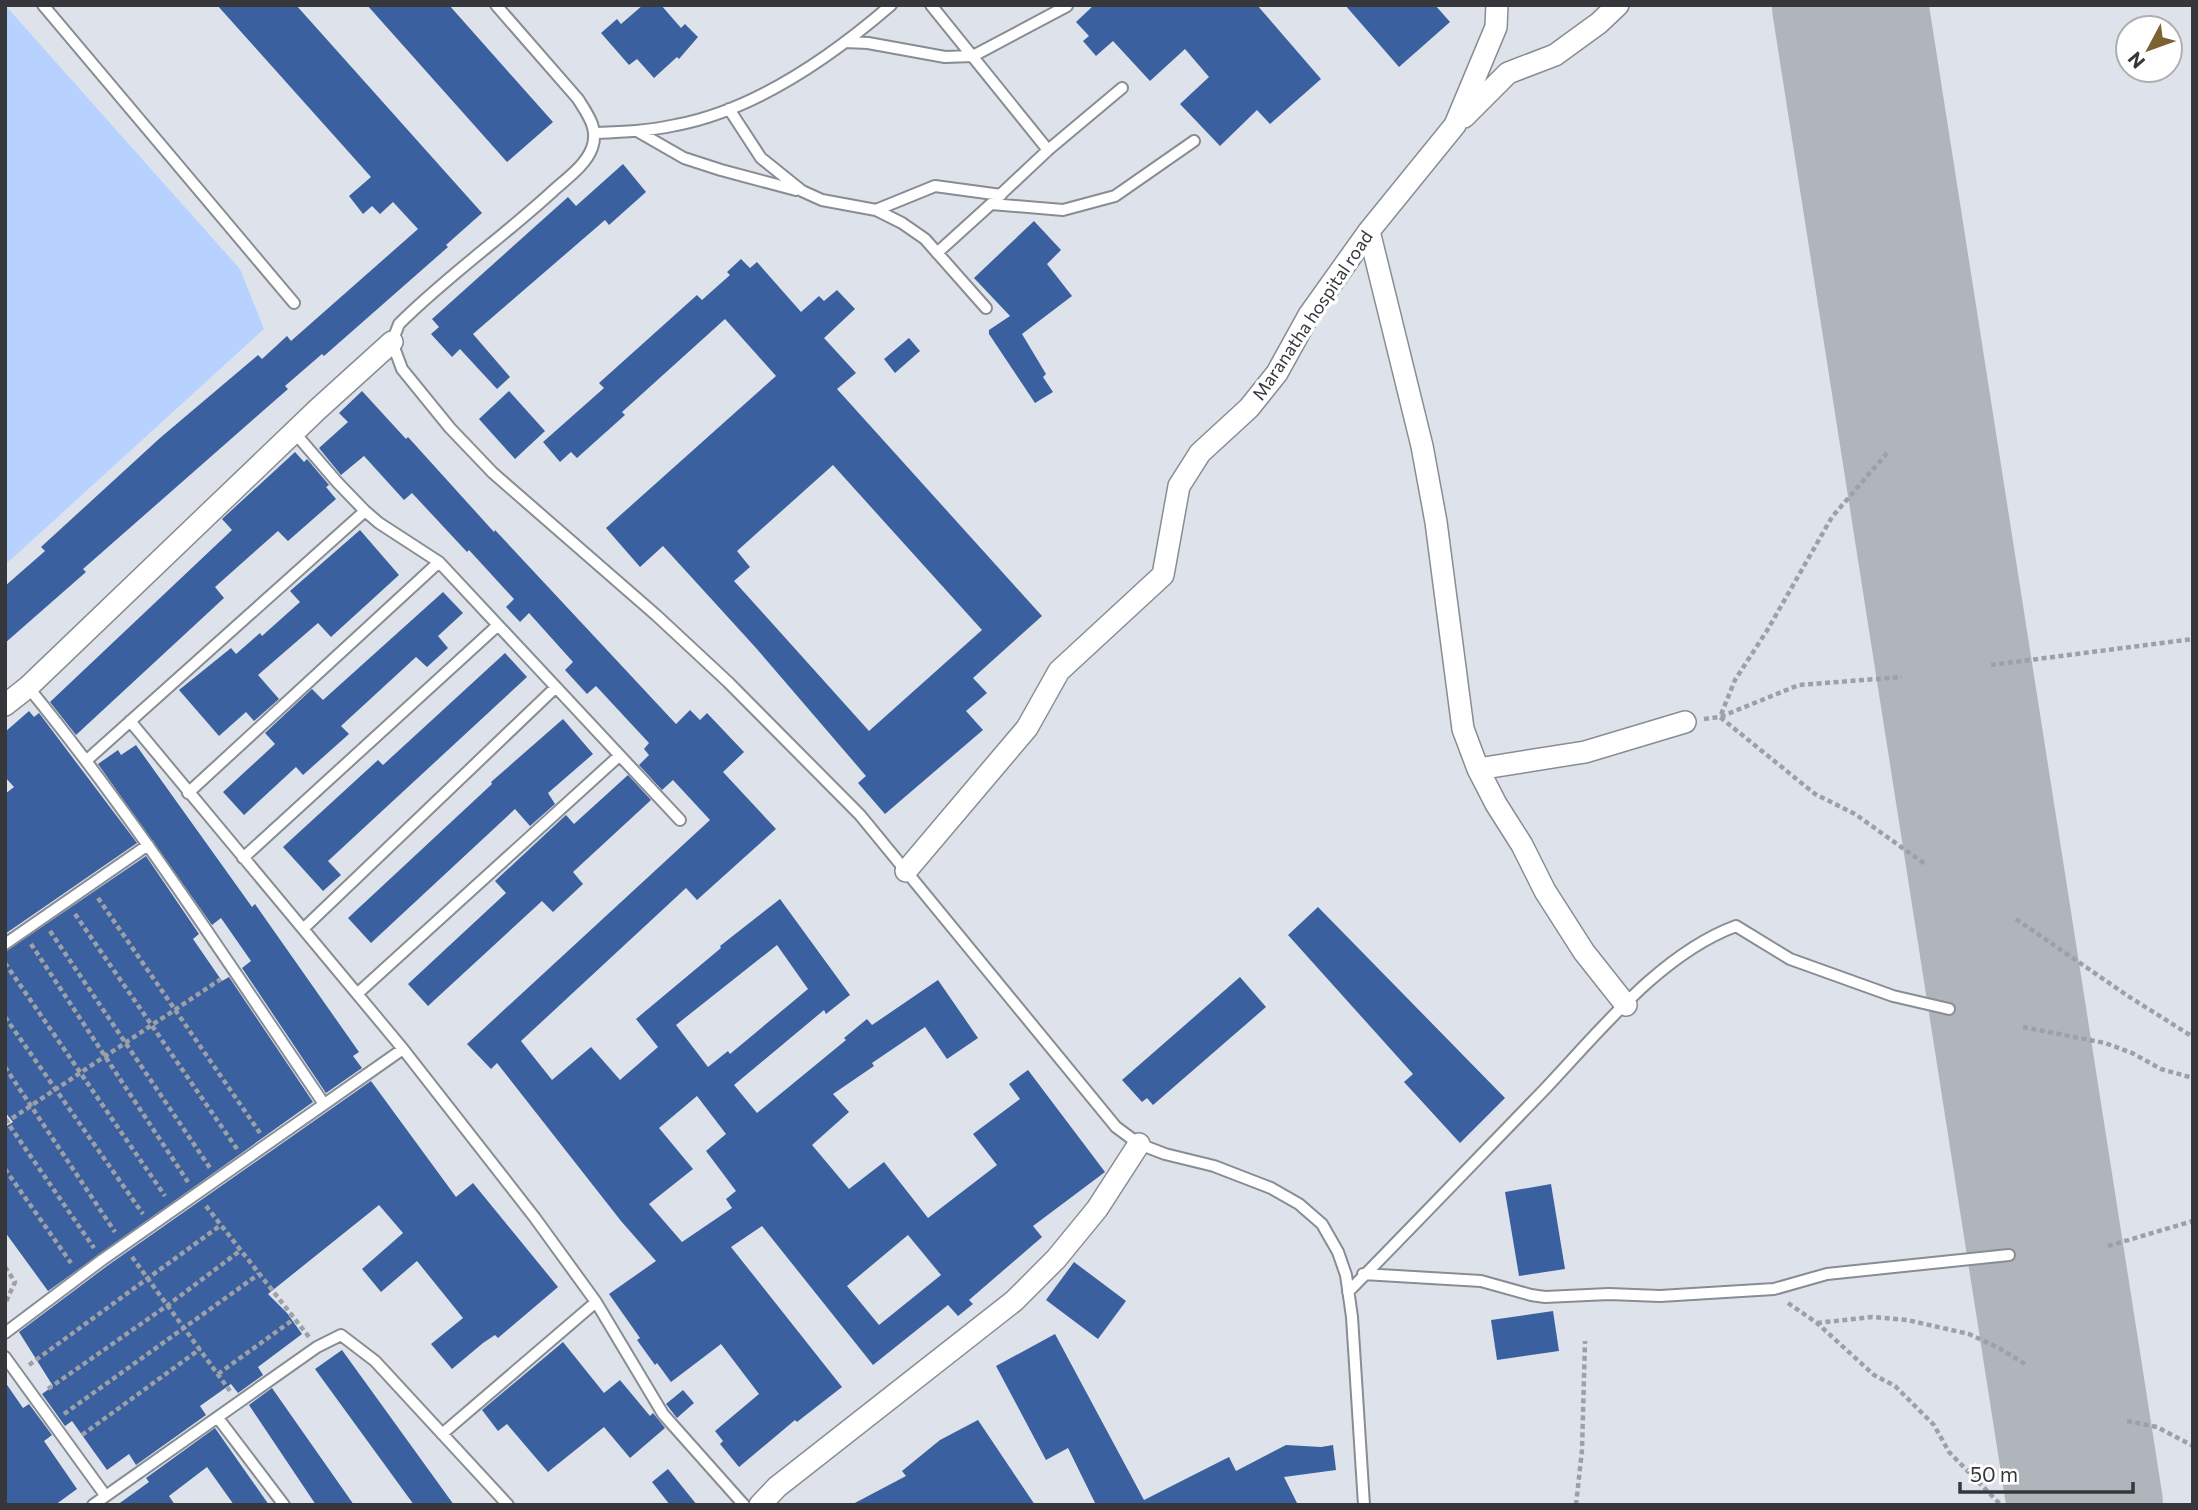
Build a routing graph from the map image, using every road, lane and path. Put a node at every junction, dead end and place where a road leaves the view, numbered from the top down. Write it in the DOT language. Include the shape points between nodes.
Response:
graph roads {
  1 [pos="43,5"];
  2 [pos="496,5"];
  3 [pos="891,5"];
  4 [pos="931,5"];
  5 [pos="1497,5"];
  6 [pos="1618,5"];
  7 [pos="1067,6"];
  8 [pos="845,42"];
  9 [pos="973,56"];
  10 [pos="1122,88"];
  11 [pos="729,108"];
  12 [pos="1455,125"];
  13 [pos="637,131"];
  14 [pos="596,133"];
  15 [pos="1194,141"];
  16 [pos="1048,150"];
  17 [pos="802,191"];
  18 [pos="1001,195"];
  19 [pos="991,204"];
  20 [pos="876,210"];
  21 [pos="1369,231"];
  22 [pos="937,253"];
  23 [pos="293,303"];
  24 [pos="986,308"];
  25 [pos="392,342"];
  26 [pos="294,432"];
  27 [pos="1887,453"];
  28 [pos="365,511"];
  29 [pos="439,562"];
  30 [pos="497,626"];
  31 [pos="2193,639"];
  32 [pos="1991,665"];
  33 [pos="1902,677"];
  34 [pos="28,687"];
  35 [pos="555,688"];
  36 [pos="5,705"];
  37 [pos="1720,717"];
  38 [pos="130,721"];
  39 [pos="1685,722"];
  40 [pos="619,756"];
  41 [pos="87,760"];
  42 [pos="1478,769"];
  43 [pos="188,793"];
  44 [pos="680,820"];
  45 [pos="148,845"];
  46 [pos="243,858"];
  47 [pos="1925,864"];
  48 [pos="906,871"];
  49 [pos="90,886"];
  50 [pos="67,902"];
  51 [pos="42,919"];
  52 [pos="2016,919"];
  53 [pos="303,929"];
  54 [pos="23,932"];
  55 [pos="5,944"];
  56 [pos="5,963"];
  57 [pos="233,970"];
  58 [pos="358,994"];
  59 [pos="1626,1004"];
  60 [pos="176,1009"];
  61 [pos="1949,1009"];
  62 [pos="5,1017"];
  63 [pos="152,1025"];
  64 [pos="2023,1027"];
  65 [pos="2193,1037"];
  66 [pos="125,1043"];
  67 [pos="403,1049"];
  68 [pos="106,1058"];
  69 [pos="5,1067"];
  70 [pos="79,1074"];
  71 [pos="2193,1079"];
  72 [pos="56,1090"];
  73 [pos="324,1104"];
  74 [pos="32,1105"];
  75 [pos="6,1121"];
  76 [pos="267,1144"];
  77 [pos="1139,1144"];
  78 [pos="244,1160"];
  79 [pos="5,1169"];
  80 [pos="217,1179"];
  81 [pos="196,1194"];
  82 [pos="174,1209"];
  83 [pos="2193,1221"];
  84 [pos="150,1226"];
  85 [pos="221,1226"];
  86 [pos="124,1245"];
  87 [pos="2108,1246"];
  88 [pos="241,1250"];
  89 [pos="2009,1255"];
  90 [pos="103,1260"];
  91 [pos="5,1268"];
  92 [pos="259,1274"];
  93 [pos="1366,1274"];
  94 [pos="1346,1275"];
  95 [pos="80,1276"];
  96 [pos="147,1278"];
  97 [pos="1774,1289"];
  98 [pos="1348,1292"];
  99 [pos="8,1294"];
  100 [pos="596,1302"];
  101 [pos="5,1304"];
  102 [pos="168,1305"];
  103 [pos="295,1319"];
  104 [pos="1816,1323"];
  105 [pos="184,1328"];
  106 [pos="5,1333"];
  107 [pos="1585,1341"];
  108 [pos="317,1347"];
  109 [pos="200,1349"];
  110 [pos="5,1357"];
  111 [pos="2025,1364"];
  112 [pos="17,1374"];
  113 [pos="218,1374"];
  114 [pos="34,1399"];
  115 [pos="239,1403"];
  116 [pos="218,1418"];
  117 [pos="2127,1421"];
  118 [pos="52,1422"];
  119 [pos="442,1434"];
  120 [pos="69,1445"];
  121 [pos="2193,1446"];
  122 [pos="105,1495"];
  123 [pos="93,1505"];
  124 [pos="284,1505"];
  125 [pos="508,1505"];
  126 [pos="744,1505"];
  127 [pos="760,1505"];
  128 [pos="1364,1505"];
  129 [pos="1576,1505"];
  130 [pos="2001,1505"];
  1 -- 23 [label="lane"];
  2 -- 14 [label="lane" via="578,99"];
  3 -- 8 [label="lane"];
  4 -- 9 [label="lane"];
  5 -- 12 [label="street, Maranatha hospital road" via="1496,27"];
  6 -- 12 [label="street" via="1555,55 1508,73"];
  7 -- 9 [label="lane"];
  8 -- 9 [label="lane" via="945,57"];
  8 -- 11 [label="lane" via="776,86"];
  9 -- 16 [label="lane"];
  10 -- 16 [label="lane"];
  11 -- 13 [label="lane" via="678,125"];
  11 -- 17 [label="lane" via="761,158"];
  12 -- 21 [label="street, Maranatha hospital road"];
  13 -- 14 [label="lane"];
  13 -- 17 [label="lane" via="684,158"];
  14 -- 25 [label="lane" via="582,164 415,308 399,324"];
  15 -- 19 [label="lane" via="1115,196 1063,210"];
  16 -- 18 [label="lane"];
  17 -- 20 [label="lane"];
  18 -- 19 [label="lane"];
  18 -- 20 [label="lane" via="935,186"];
  19 -- 22 [label="lane"];
  20 -- 22 [label="lane" via="925,239"];
  21 -- 42 [label="street" via="1422,446 1463,729"];
  21 -- 48 [label="street, Maranatha hospital road" via="1309,315 1277,373 1249,408 1200,453 1179,486 1163,575 1059,671 1027,728"];
  22 -- 24 [label="lane"];
  25 -- 26 [label="street"];
  25 -- 48 [label="lane" via="402,369 493,473 728,682 860,815"];
  26 -- 28 [label="lane"];
  26 -- 34 [label="street"];
  27 -- 37 [label="path" via="1832,517 1735,680"];
  28 -- 29 [label="lane"];
  28 -- 38 [label="lane"];
  29 -- 30 [label="lane"];
  29 -- 43 [label="lane"];
  30 -- 35 [label="lane"];
  30 -- 46 [label="lane"];
  31 -- 32 [label="path"];
  33 -- 37 [label="path" via="1799,685"];
  34 -- 36 [label="street"];
  34 -- 41 [label="lane"];
  35 -- 40 [label="lane"];
  35 -- 53 [label="lane"];
  37 -- 39 [label="path"];
  37 -- 47 [label="path" via="1815,794 1855,814"];
  38 -- 41 [label="lane"];
  38 -- 43 [label="lane"];
  39 -- 42 [label="street" via="1586,752"];
  40 -- 44 [label="lane"];
  40 -- 58 [label="lane"];
  41 -- 45 [label="lane"];
  42 -- 59 [label="street" via="1545,891 1584,952"];
  43 -- 46 [label="lane"];
  45 -- 49 [label="lane"];
  45 -- 57 [label="lane"];
  46 -- 53 [label="lane"];
  48 -- 77 [label="lane" via="1116,1127"];
  49 -- 50 [label="lane"];
  49 -- 60 [label="path"];
  50 -- 51 [label="lane"];
  50 -- 63 [label="path"];
  51 -- 54 [label="lane"];
  51 -- 66 [label="path"];
  52 -- 65 [label="path"];
  53 -- 58 [label="lane"];
  54 -- 55 [label="lane"];
  54 -- 68 [label="path"];
  56 -- 70 [label="path"];
  57 -- 60 [label="path"];
  57 -- 73 [label="lane"];
  58 -- 67 [label="lane"];
  59 -- 61 [label="lane" via="1676,960 1736,926 1790,959 1893,996"];
  59 -- 93 [label="lane"];
  60 -- 63 [label="path"];
  60 -- 76 [label="path"];
  62 -- 72 [label="path"];
  63 -- 66 [label="path"];
  63 -- 78 [label="path"];
  64 -- 71 [label="path" via="2105,1043"];
  66 -- 68 [label="path"];
  66 -- 80 [label="path"];
  67 -- 73 [label="lane"];
  67 -- 100 [label="lane"];
  68 -- 70 [label="path"];
  68 -- 81 [label="path"];
  69 -- 74 [label="path"];
  70 -- 72 [label="path"];
  70 -- 82 [label="path"];
  72 -- 74 [label="path"];
  72 -- 84 [label="path"];
  73 -- 76 [label="lane"];
  74 -- 75 [label="path"];
  74 -- 86 [label="path"];
  75 -- 90 [label="path"];
  76 -- 78 [label="lane"];
  77 -- 94 [label="lane" via="1214,1166 1299,1204 1322,1224"];
  77 -- 127 [label="street" via="1097,1209 1014,1301 776,1487"];
  78 -- 80 [label="lane"];
  79 -- 95 [label="path"];
  80 -- 81 [label="lane"];
  81 -- 82 [label="lane"];
  81 -- 85 [label="path"];
  82 -- 84 [label="lane"];
  83 -- 87 [label="path"];
  84 -- 86 [label="lane"];
  85 -- 88 [label="path"];
  85 -- 96 [label="path"];
  86 -- 90 [label="lane"];
  86 -- 96 [label="path"];
  88 -- 92 [label="path"];
  88 -- 102 [label="path"];
  89 -- 97 [label="lane" via="1827,1274"];
  90 -- 95 [label="lane"];
  91 -- 99 [label="path" via="15,1282"];
  92 -- 103 [label="path"];
  92 -- 105 [label="path"];
  93 -- 94 [label="lane"];
  93 -- 97 [label="lane" via="1481,1281 1545,1297"];
  93 -- 98 [label="lane"];
  94 -- 98 [label="lane"];
  95 -- 106 [label="lane"];
  96 -- 102 [label="path"];
  96 -- 112 [label="path"];
  97 -- 104 [label="path"];
  98 -- 128 [label="lane"];
  99 -- 101 [label="path"];
  100 -- 119 [label="lane"];
  100 -- 126 [label="lane" via="663,1414"];
  102 -- 105 [label="path"];
  102 -- 114 [label="path"];
  103 -- 108 [label="path"];
  103 -- 113 [label="path"];
  104 -- 111 [label="path" via="1872,1317 1908,1320 1969,1334"];
  104 -- 130 [label="path" via="1852,1357 1902,1393 1934,1425 1949,1452"];
  105 -- 109 [label="path"];
  105 -- 118 [label="path"];
  107 -- 129 [label="path"];
  108 -- 115 [label="lane"];
  108 -- 119 [label="lane" via="341,1335 374,1361"];
  109 -- 113 [label="path"];
  109 -- 120 [label="path"];
  110 -- 112 [label="lane"];
  112 -- 114 [label="lane"];
  113 -- 115 [label="path"];
  114 -- 118 [label="lane"];
  115 -- 116 [label="lane"];
  116 -- 122 [label="lane"];
  116 -- 124 [label="lane"];
  117 -- 121 [label="path" via="2157,1427"];
  118 -- 120 [label="lane"];
  119 -- 125 [label="lane"];
  120 -- 122 [label="lane"];
  122 -- 123 [label="lane"];
}
